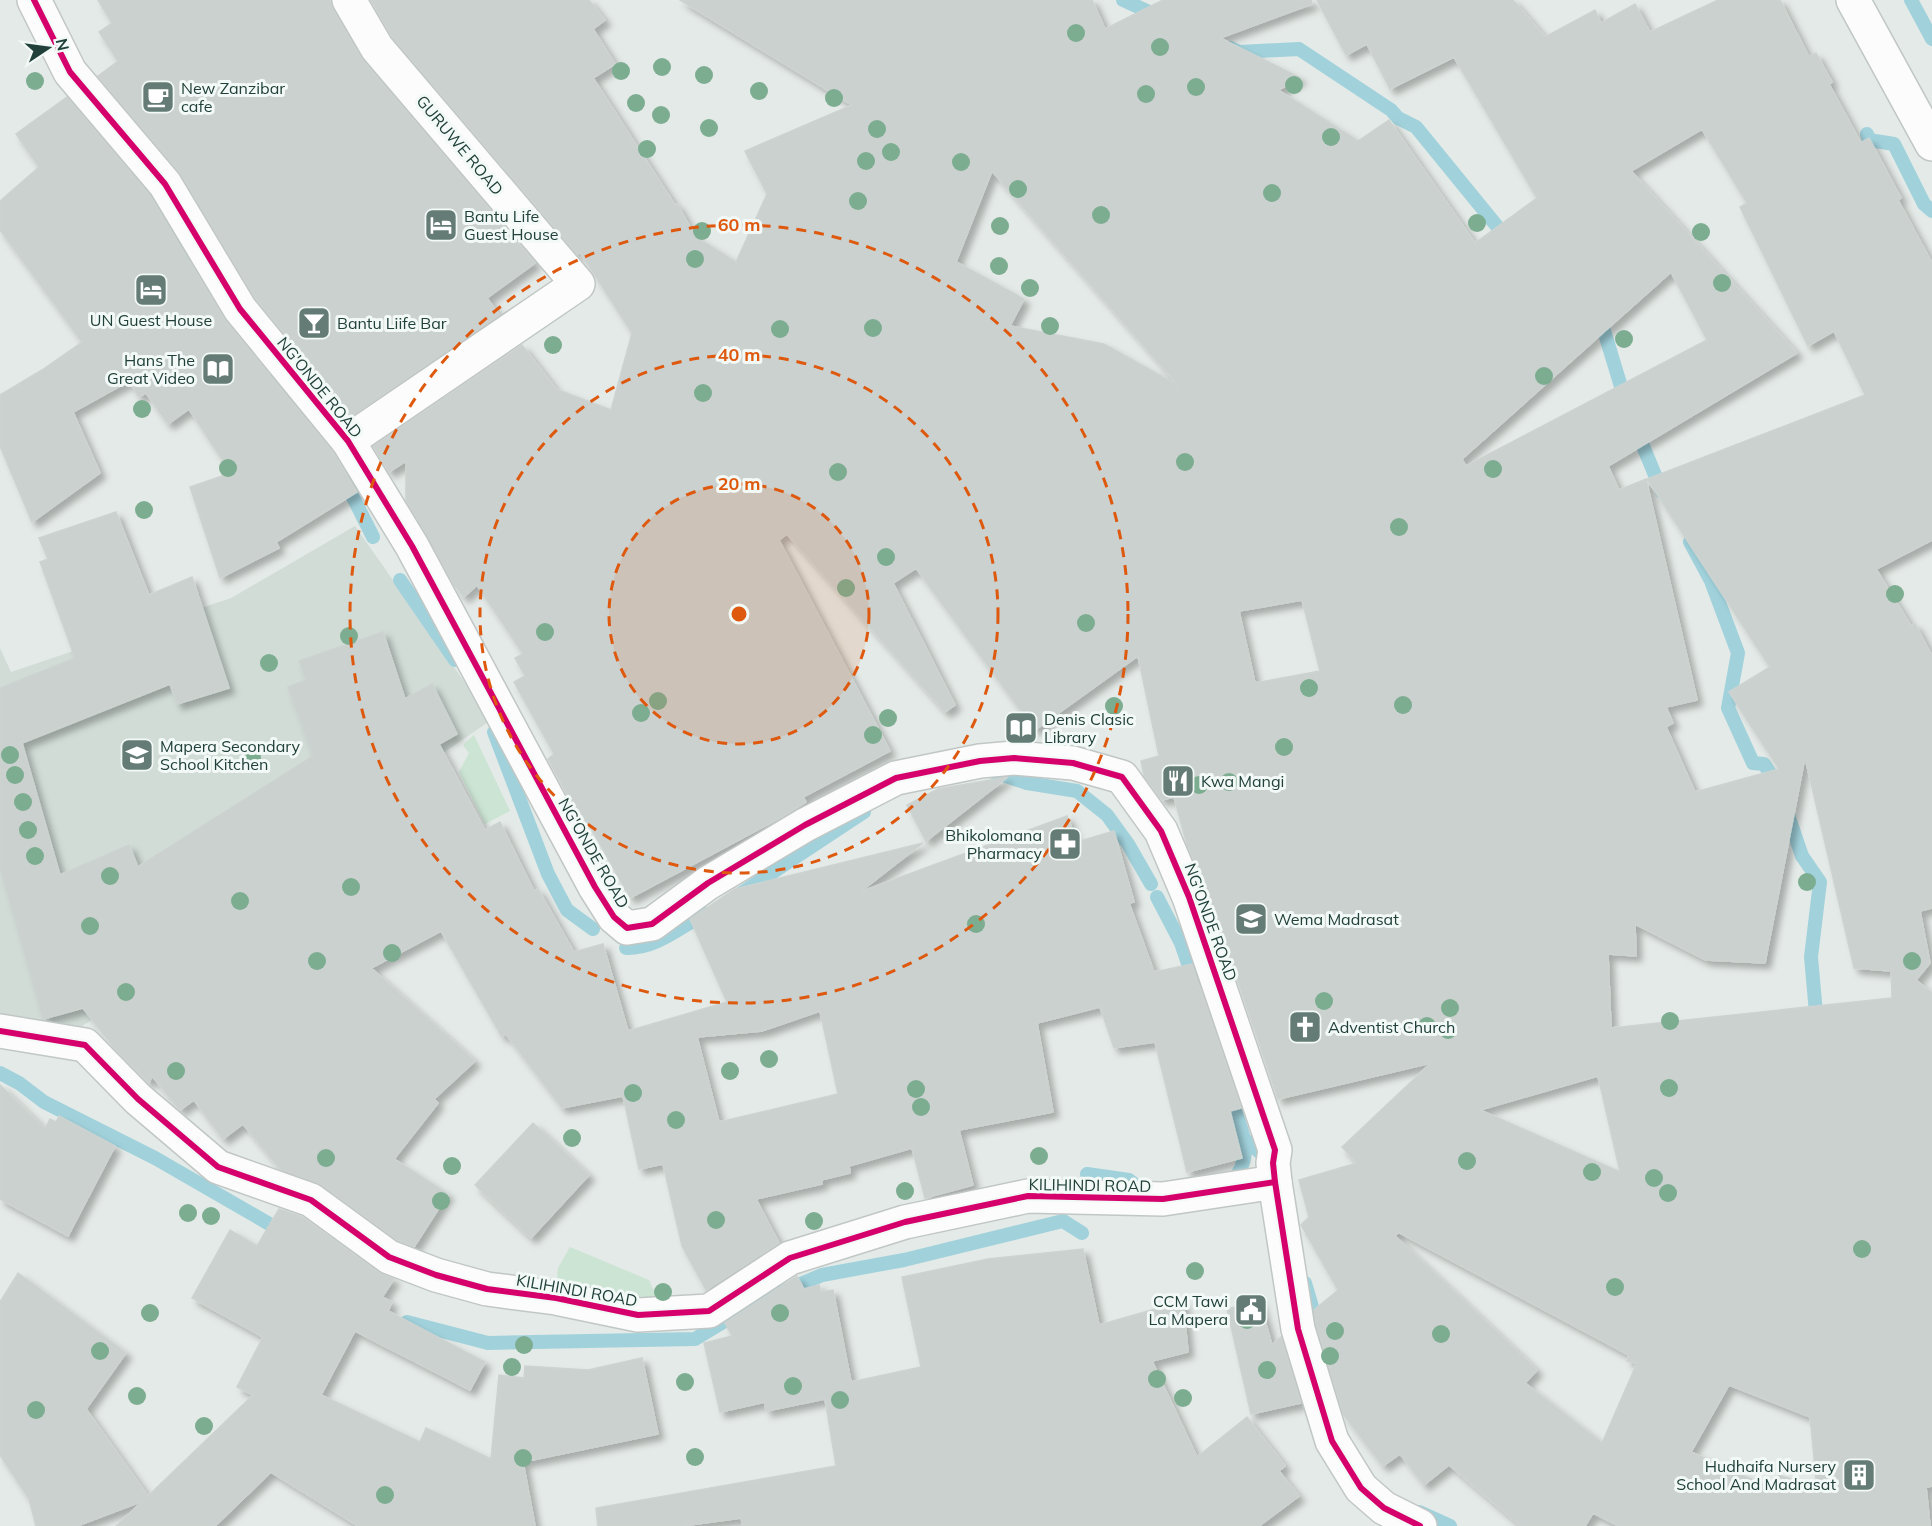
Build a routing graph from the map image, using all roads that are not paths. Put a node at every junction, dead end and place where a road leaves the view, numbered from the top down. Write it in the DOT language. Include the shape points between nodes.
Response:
graph roads {
  1 [pos="34,0"];
  2 [pos="349,0"];
  3 [pos="1853,0"];
  4 [pos="1932,144"];
  5 [pos="348,441"];
  6 [pos="0,1031"];
  7 [pos="1275,1182"];
  8 [pos="1419,1526"];
  1 -- 5 [label="street, NG'ONDE ROAD" via="70,72 165,184 240,309"];
  2 -- 5 [label="street, GURUWE ROAD" via="377,48 578,284"];
  3 -- 4 [label="street"];
  5 -- 7 [label="street, NG'ONDE ROAD" via="412,546 595,887 627,928 652,924 708,883 805,825 896,778 1014,758 1073,763 1122,777 1161,831 1189,897 1275,1150"];
  6 -- 7 [label="street, KILIHINDI ROAD" via="85,1045 138,1099 218,1167 311,1200 389,1257 488,1289 638,1315 709,1311 790,1258 904,1222 1028,1196 1162,1199"];
  7 -- 8 [label="street" via="1298,1329 1332,1441 1361,1488 1384,1508"];
}
